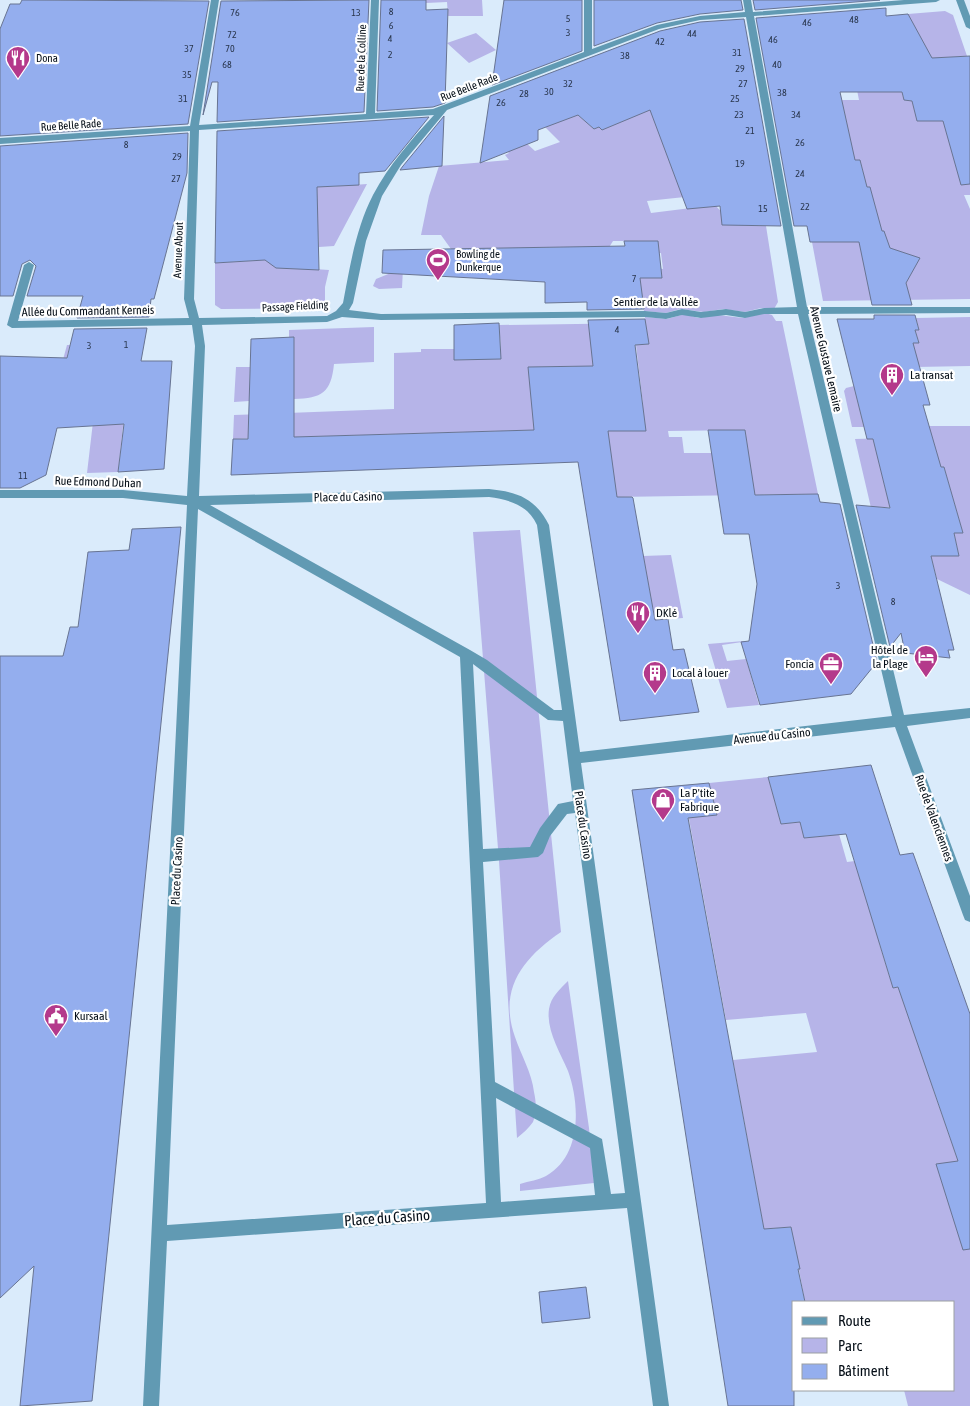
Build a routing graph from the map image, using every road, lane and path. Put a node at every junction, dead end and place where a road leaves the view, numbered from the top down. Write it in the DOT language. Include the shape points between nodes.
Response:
graph roads {
  1 [pos="215,0"];
  2 [pos="375,0"];
  3 [pos="588,0"];
  4 [pos="747,0"];
  5 [pos="936,0"];
  6 [pos="960,0"];
  7 [pos="749,14"];
  8 [pos="970,27"];
  9 [pos="588,54"];
  10 [pos="443,110"];
  11 [pos="370,117"];
  12 [pos="194,128"];
  13 [pos="0,141"];
  14 [pos="29,265"];
  15 [pos="970,310"];
  16 [pos="802,311"];
  17 [pos="341,313"];
  18 [pos="196,322"];
  19 [pos="0,494"];
  20 [pos="194,500"];
  21 [pos="466,654"];
  22 [pos="970,713"];
  23 [pos="569,716"];
  24 [pos="899,721"];
  25 [pos="574,758"];
  26 [pos="580,806"];
  27 [pos="476,856"];
  28 [pos="970,915"];
  29 [pos="488,1086"];
  30 [pos="633,1200"];
  31 [pos="604,1202"];
  32 [pos="494,1210"];
  33 [pos="160,1234"];
  34 [pos="151,1406"];
  35 [pos="661,1406"];
  1 -- 12 [label="street, Avenue About"];
  2 -- 11 [label="street, Rue de la Colline"];
  3 -- 9 [label="street"];
  4 -- 7 [label="street, Avenue Gustave Lemaire"];
  5 -- 7 [label="street, Rue Belle Rade"];
  6 -- 8 [label="street"];
  7 -- 9 [label="street, Rue Belle Rade" via="674,23"];
  7 -- 16 [label="street, Avenue Gustave Lemaire"];
  9 -- 10 [label="street, Rue Belle Rade"];
  10 -- 11 [label="street, Rue Belle Rade"];
  10 -- 17 [label="street, Passage Fielding" via="381,189 361,239 348,303"];
  11 -- 12 [label="street, Rue Belle Rade"];
  12 -- 13 [label="street, Rue Belle Rade"];
  12 -- 18 [label="street, Avenue About" via="189,299"];
  14 -- 18 [label="street, Allée du Commandant Kerneis" via="12,325"];
  15 -- 16 [label="street, Sentier de la Vallée"];
  16 -- 17 [label="street, Sentier de la Vallée" via="764,311 745,315 678,313 666,316 381,317"];
  16 -- 24 [label="street, Avenue Gustave Lemaire"];
  17 -- 18 [label="street, Passage Fielding" via="327,318"];
  18 -- 20 [label="street, Avenue About" via="200,339"];
  19 -- 20 [label="street, Rue Edmond Duhan" via="113,494"];
  20 -- 21 [label="street"];
  20 -- 23 [label="street, Place du Casino" via="490,494 523,501 534,510 543,525"];
  20 -- 33 [label="street, Place du Casino"];
  21 -- 23 [label="street" via="552,716"];
  21 -- 27 [label="street"];
  22 -- 24 [label="street, Avenue du Casino"];
  23 -- 25 [label="street, Place du Casino"];
  24 -- 25 [label="street, Avenue du Casino"];
  24 -- 28 [label="street, Rue de Valenciennes"];
  25 -- 26 [label="street, Place du Casino"];
  26 -- 27 [label="street" via="563,808 533,853"];
  26 -- 30 [label="street, Place du Casino"];
  27 -- 29 [label="street"];
  29 -- 31 [label="street" via="597,1144"];
  29 -- 32 [label="street"];
  30 -- 31 [label="street, Place du Casino"];
  30 -- 35 [label="street, Place du Casino"];
  31 -- 32 [label="street, Place du Casino"];
  32 -- 33 [label="street, Place du Casino"];
  33 -- 34 [label="street, Place du Casino"];
}
